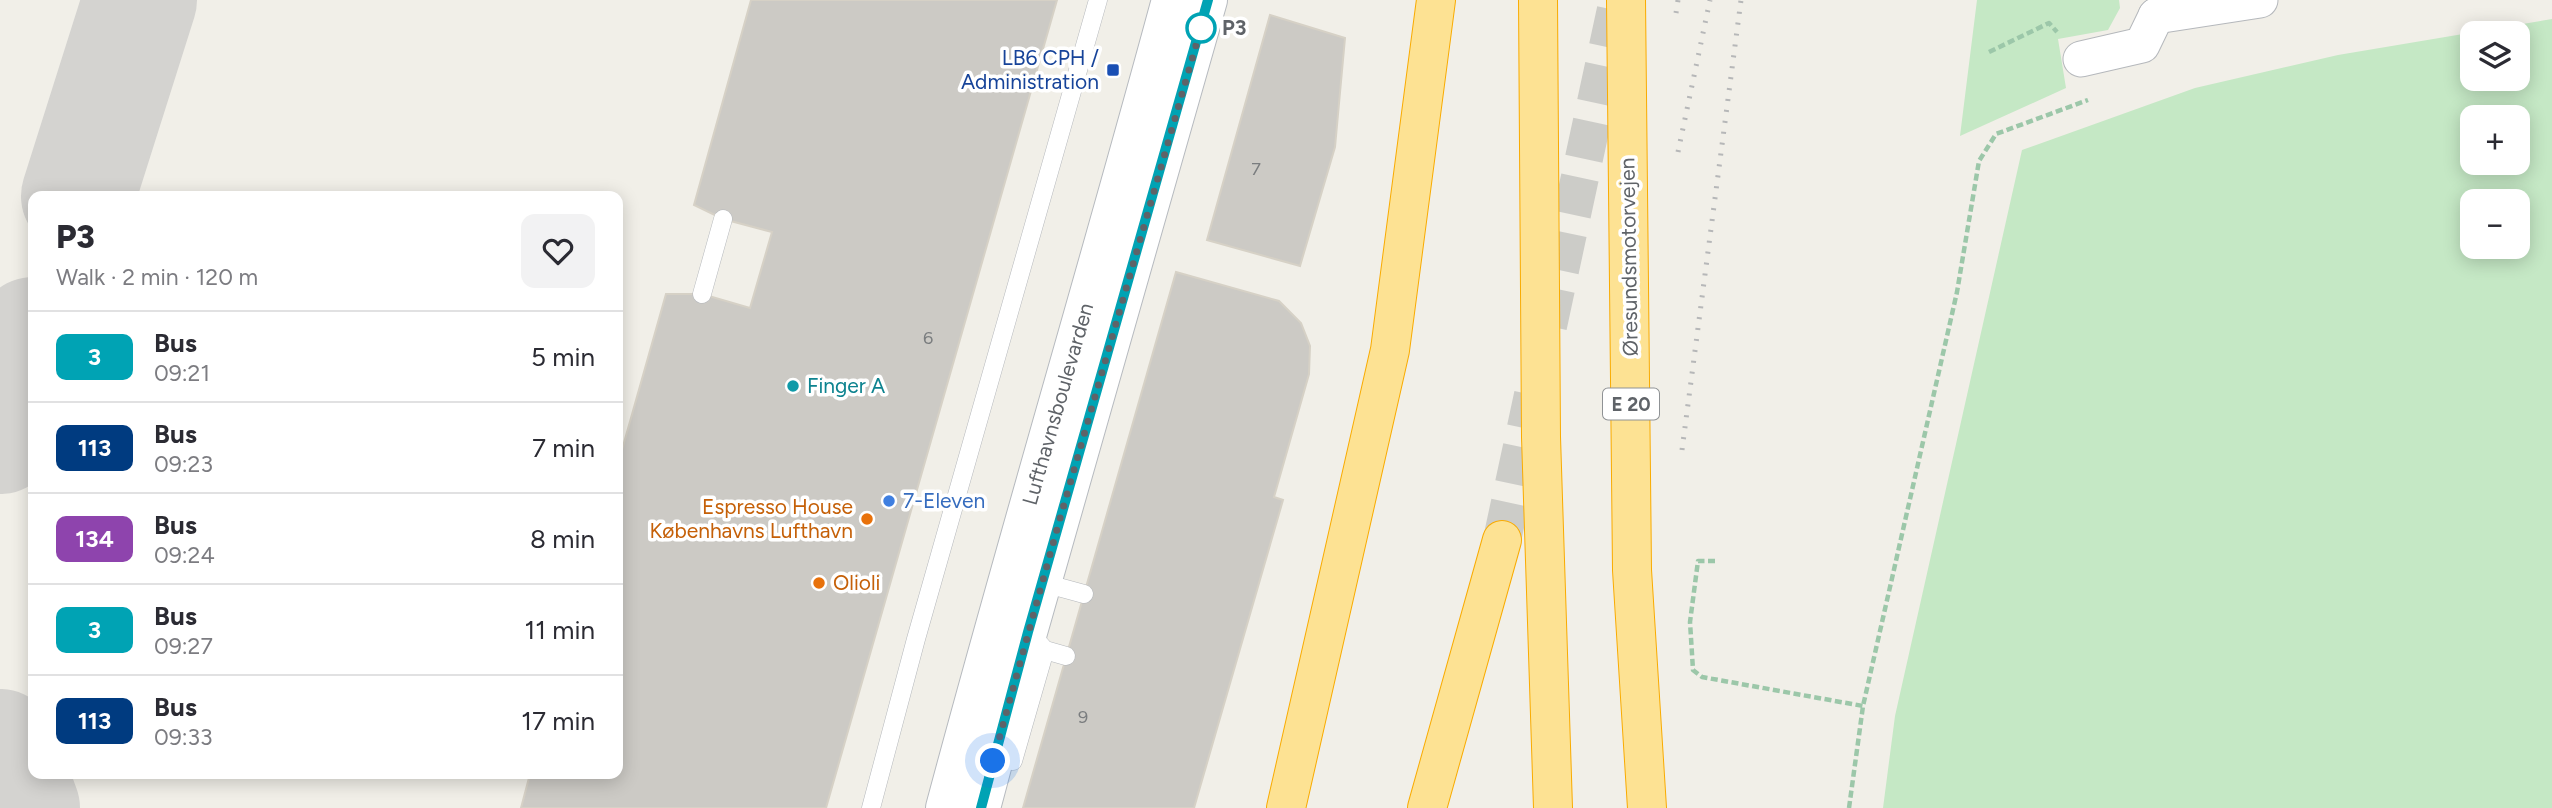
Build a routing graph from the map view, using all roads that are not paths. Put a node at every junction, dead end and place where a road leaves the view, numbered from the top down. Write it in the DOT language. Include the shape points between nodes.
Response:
graph roads {
  1 [pos="1098,0"];
  2 [pos="1171,0"];
  3 [pos="1208,0"];
  4 [pos="1436,0"];
  5 [pos="1538,0"];
  6 [pos="1626,0"];
  7 [pos="2260,0"];
  8 [pos="2154,8"];
  9 [pos="2081,59"];
  10 [pos="723,219"];
  11 [pos="702,294"];
  12 [pos="1502,540"];
  13 [pos="1026,577"];
  14 [pos="1084,594"];
  15 [pos="1023,632"];
  16 [pos="1066,656"];
  17 [pos="994,795"];
  18 [pos="870,808"];
  19 [pos="945,808"];
  20 [pos="1286,808"];
  21 [pos="1427,808"];
  22 [pos="1553,808"];
  23 [pos="1647,808"];
  1 -- 18 [label="lane"];
  2 -- 13 [label="street, Lufthavnsboulevarden"];
  3 -- 13 [label="street, Lufthavnsboulevarden"];
  4 -- 20 [label="highway" via="1390,351"];
  5 -- 22 [label="highway" via="1541,437"];
  6 -- 23 [label="highway, Øresundsmotorvejen / E 20" via="1632,570"];
  7 -- 8 [label="street"];
  8 -- 9 [label="street" via="2142,45"];
  10 -- 11 [label="lane"];
  12 -- 21 [label="highway"];
  13 -- 14 [label="lane"];
  13 -- 15 [label="street, Lufthavnsboulevarden"];
  15 -- 16 [label="lane"];
  15 -- 17 [label="street, Lufthavnsboulevarden"];
  15 -- 19 [label="street, Lufthavnsboulevarden"];
}
